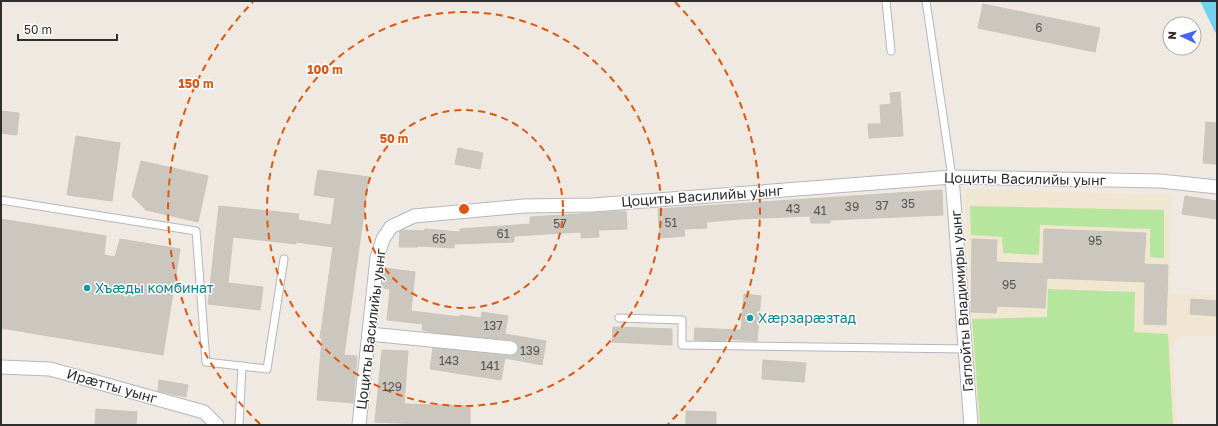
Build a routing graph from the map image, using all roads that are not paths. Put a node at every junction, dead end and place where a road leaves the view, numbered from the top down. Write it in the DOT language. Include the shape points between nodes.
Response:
graph roads {
  1 [pos="886,1"];
  2 [pos="926,1"];
  3 [pos="891,51"];
  4 [pos="952,177"];
  5 [pos="1217,187"];
  6 [pos="1,200"];
  7 [pos="284,259"];
  8 [pos="619,318"];
  9 [pos="369,334"];
  10 [pos="510,348"];
  11 [pos="966,349"];
  12 [pos="1,366"];
  13 [pos="242,366"];
  14 [pos="217,425"];
  15 [pos="240,425"];
  16 [pos="359,425"];
  17 [pos="971,425"];
  1 -- 3 [label="lane"];
  2 -- 4 [label="lane"];
  4 -- 5 [label="street, Цоциты Василийы уынг" via="1160,181"];
  4 -- 9 [label="street, Цоциты Василийы уынг" via="593,205 524,206 414,216 391,227 383,239 377,258"];
  4 -- 11 [label="street, Гаглойты Владимиры уынг"];
  6 -- 13 [label="lane" via="196,231 206,362"];
  7 -- 13 [label="lane" via="267,369"];
  8 -- 11 [label="lane" via="682,320 682,345"];
  9 -- 10 [label="street"];
  9 -- 16 [label="street, Цоциты Василийы уынг"];
  11 -- 17 [label="street, Гаглойты Владимиры уынг"];
  12 -- 14 [label="street, Ирæтты уынг" via="50,369 204,412"];
  13 -- 15 [label="lane"];
}
